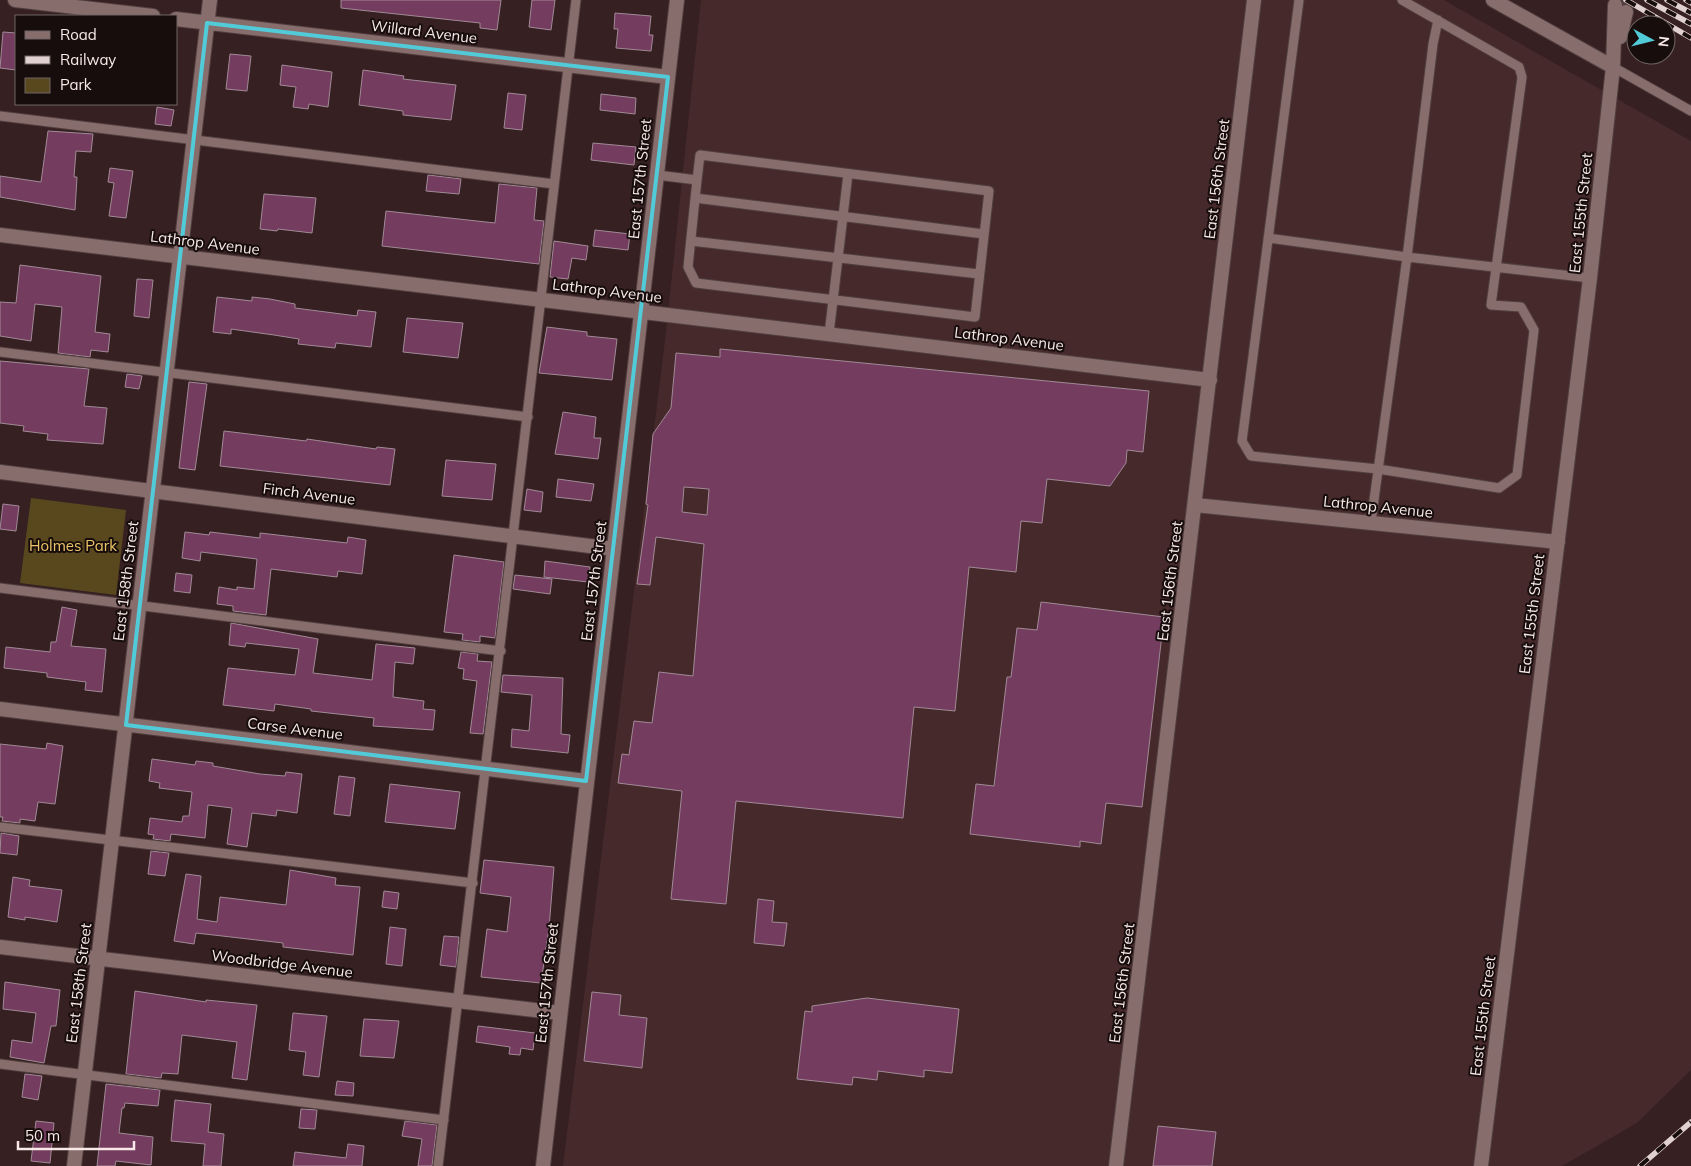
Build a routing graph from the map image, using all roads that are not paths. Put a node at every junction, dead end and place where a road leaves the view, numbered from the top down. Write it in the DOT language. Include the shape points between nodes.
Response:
graph roads {
  1 [pos="15,0"];
  2 [pos="210,0"];
  3 [pos="576,0"];
  4 [pos="677,0"];
  5 [pos="1254,0"];
  6 [pos="1299,0"];
  7 [pos="1402,0"];
  8 [pos="1494,0"];
  9 [pos="1620,8"];
  10 [pos="144,15"];
  11 [pos="178,19"];
  12 [pos="1438,20"];
  13 [pos="207,23"];
  14 [pos="569,65"];
  15 [pos="1613,66"];
  16 [pos="668,77"];
  17 [pos="1691,112"];
  18 [pos="0,116"];
  19 [pos="194,139"];
  20 [pos="657,174"];
  21 [pos="848,174"];
  22 [pos="697,180"];
  23 [pos="554,184"];
  24 [pos="695,198"];
  25 [pos="844,216"];
  26 [pos="984,234"];
  27 [pos="0,235"];
  28 [pos="1268,238"];
  29 [pos="691,241"];
  30 [pos="180,256"];
  31 [pos="1407,257"];
  32 [pos="838,258"];
  33 [pos="1494,267"];
  34 [pos="979,274"];
  35 [pos="1590,278"];
  36 [pos="540,299"];
  37 [pos="834,300"];
  38 [pos="642,312"];
  39 [pos="829,334"];
  40 [pos="0,352"];
  41 [pos="167,372"];
  42 [pos="1210,380"];
  43 [pos="528,417"];
  44 [pos="1378,469"];
  45 [pos="0,472"];
  46 [pos="153,491"];
  47 [pos="1196,505"];
  48 [pos="1371,522"];
  49 [pos="515,536"];
  50 [pos="1558,542"];
  51 [pos="614,549"];
  52 [pos="0,588"];
  53 [pos="140,605"];
  54 [pos="501,651"];
  55 [pos="0,709"];
  56 [pos="126,725"];
  57 [pos="487,770"];
  58 [pos="586,781"];
  59 [pos="0,827"];
  60 [pos="113,840"];
  61 [pos="473,884"];
  62 [pos="0,947"];
  63 [pos="99,958"];
  64 [pos="458,1002"];
  65 [pos="560,1013"];
  66 [pos="0,1064"];
  67 [pos="85,1074"];
  68 [pos="444,1120"];
  69 [pos="74,1166"];
  70 [pos="438,1166"];
  71 [pos="543,1166"];
  72 [pos="1116,1166"];
  73 [pos="1481,1166"];
  1 -- 10 [label="street"];
  2 -- 13 [label="street, East 158th Street"];
  3 -- 14 [label="lane"];
  4 -- 16 [label="street, East 157th Street"];
  5 -- 42 [label="street, East 156th Street"];
  6 -- 28 [label="lane"];
  7 -- 12 [label="lane"];
  8 -- 15 [label="street"];
  9 -- 15 [label="street, East 155th Street"];
  11 -- 13 [label="street, Willard Avenue"];
  12 -- 31 [label="lane"];
  12 -- 33 [label="lane" via="1520,66 1522,77"];
  13 -- 14 [label="street, Willard Avenue"];
  13 -- 19 [label="street, East 158th Street"];
  14 -- 16 [label="street, Willard Avenue"];
  14 -- 23 [label="lane"];
  15 -- 17 [label="lane"];
  15 -- 35 [label="street, East 155th Street"];
  16 -- 20 [label="street, East 157th Street"];
  18 -- 19 [label="lane"];
  19 -- 23 [label="lane"];
  19 -- 30 [label="street, East 158th Street"];
  20 -- 22 [label="lane"];
  20 -- 38 [label="street, East 157th Street"];
  21 -- 22 [label="lane" via="700,155"];
  21 -- 25 [label="lane"];
  21 -- 26 [label="lane" via="989,191"];
  22 -- 24 [label="lane"];
  23 -- 36 [label="lane"];
  24 -- 25 [label="lane"];
  24 -- 29 [label="lane"];
  25 -- 26 [label="lane"];
  25 -- 32 [label="lane"];
  26 -- 34 [label="lane"];
  27 -- 30 [label="street, Lathrop Avenue"];
  28 -- 31 [label="lane"];
  28 -- 44 [label="lane" via="1242,441 1250,456"];
  29 -- 32 [label="lane"];
  29 -- 37 [label="lane" via="688,267 696,283"];
  30 -- 36 [label="street, Lathrop Avenue"];
  30 -- 41 [label="street, East 158th Street"];
  31 -- 33 [label="lane"];
  31 -- 44 [label="lane"];
  32 -- 34 [label="lane"];
  32 -- 37 [label="lane"];
  33 -- 35 [label="lane"];
  33 -- 44 [label="lane" via="1491,305 1521,307 1534,330 1517,475 1499,488"];
  34 -- 37 [label="lane" via="974,318"];
  35 -- 50 [label="street, East 155th Street"];
  36 -- 38 [label="street, Lathrop Avenue"];
  36 -- 43 [label="lane"];
  37 -- 39 [label="lane"];
  38 -- 39 [label="street, Lathrop Avenue"];
  38 -- 51 [label="street, East 157th Street"];
  39 -- 42 [label="street, Lathrop Avenue"];
  40 -- 41 [label="lane"];
  41 -- 43 [label="lane"];
  41 -- 46 [label="street, East 158th Street"];
  42 -- 47 [label="street, East 156th Street"];
  43 -- 49 [label="lane"];
  44 -- 48 [label="lane"];
  45 -- 46 [label="street, Finch Avenue"];
  46 -- 49 [label="street, Finch Avenue"];
  46 -- 53 [label="street, East 158th Street"];
  47 -- 48 [label="street, Lathrop Avenue"];
  47 -- 72 [label="street, East 156th Street"];
  48 -- 50 [label="street, Lathrop Avenue"];
  49 -- 51 [label="street, Finch Avenue"];
  49 -- 54 [label="lane"];
  50 -- 73 [label="street, East 155th Street"];
  51 -- 58 [label="street, East 157th Street"];
  52 -- 53 [label="lane"];
  53 -- 54 [label="lane"];
  53 -- 56 [label="street, East 158th Street"];
  54 -- 57 [label="lane"];
  55 -- 56 [label="street, Carse Avenue"];
  56 -- 57 [label="street, Carse Avenue"];
  56 -- 60 [label="street, East 158th Street"];
  57 -- 58 [label="street, Carse Avenue"];
  57 -- 61 [label="lane"];
  58 -- 65 [label="street, East 157th Street"];
  59 -- 60 [label="lane"];
  60 -- 61 [label="lane"];
  60 -- 63 [label="street, East 158th Street"];
  61 -- 64 [label="lane"];
  62 -- 63 [label="street, Woodbridge Avenue"];
  63 -- 64 [label="street, Woodbridge Avenue"];
  63 -- 67 [label="street, East 158th Street"];
  64 -- 65 [label="street, Woodbridge Avenue"];
  64 -- 68 [label="lane"];
  65 -- 71 [label="street, East 157th Street"];
  66 -- 67 [label="lane"];
  67 -- 68 [label="lane"];
  67 -- 69 [label="street, East 158th Street"];
  68 -- 70 [label="lane"];
}
